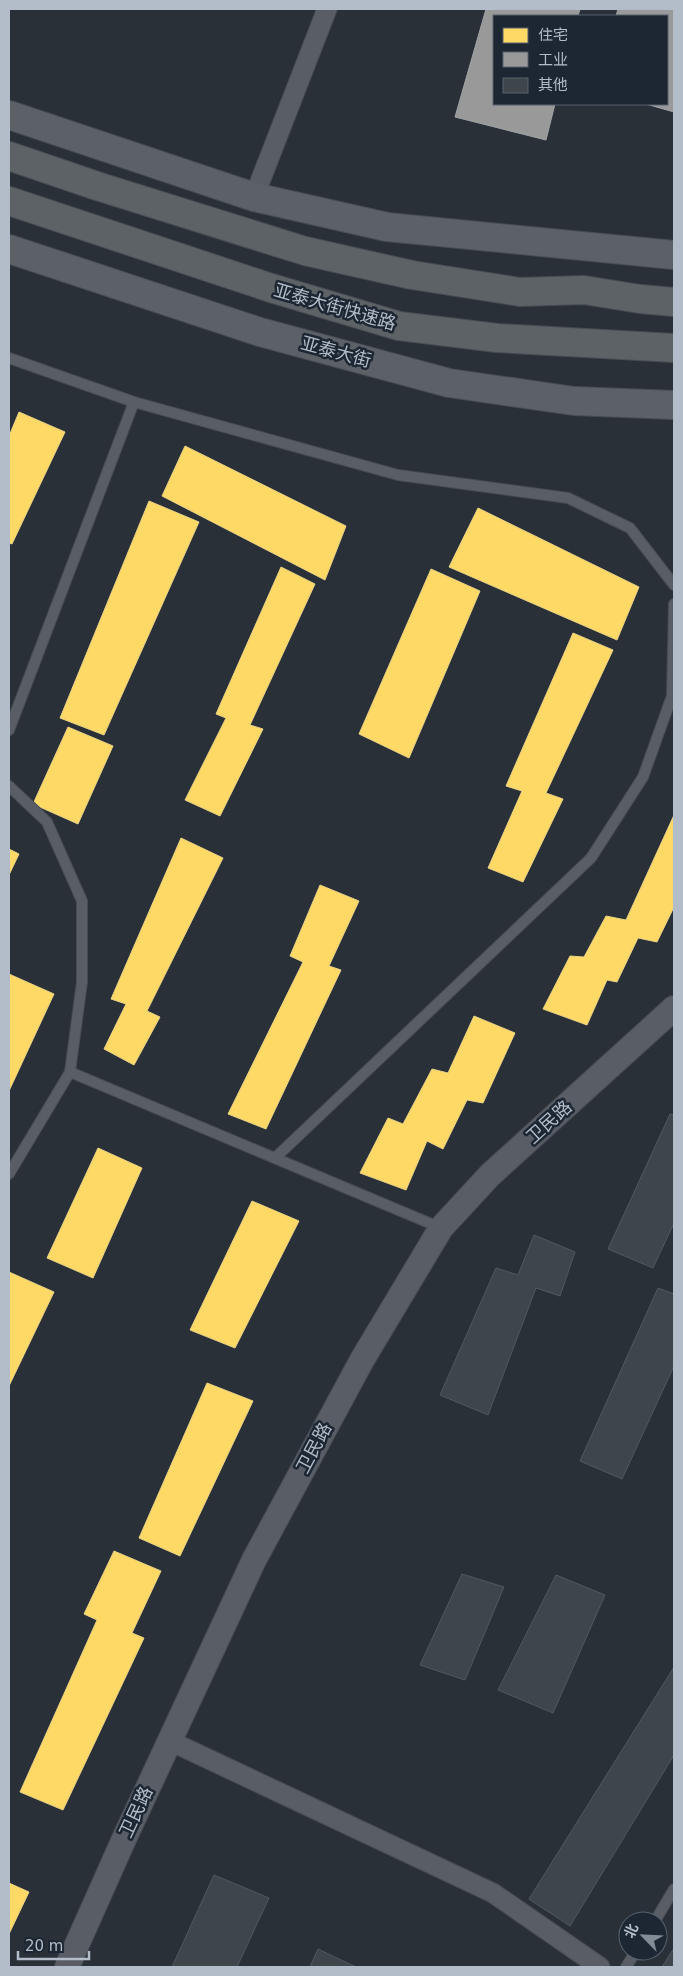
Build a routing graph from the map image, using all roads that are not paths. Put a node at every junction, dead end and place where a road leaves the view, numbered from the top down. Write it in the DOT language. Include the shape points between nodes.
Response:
graph roads {
  1 [pos="327,9"];
  2 [pos="9,115"];
  3 [pos="9,156"];
  4 [pos="254,197"];
  5 [pos="9,201"];
  6 [pos="9,249"];
  7 [pos="674,255"];
  8 [pos="674,282"];
  9 [pos="584,290"];
  10 [pos="674,302"];
  11 [pos="647,346"];
  12 [pos="674,348"];
  13 [pos="9,358"];
  14 [pos="674,358"];
  15 [pos="134,402"];
  16 [pos="674,405"];
  17 [pos="674,586"];
  18 [pos="674,604"];
  19 [pos="9,730"];
  20 [pos="9,786"];
  21 [pos="674,1008"];
  22 [pos="70,1072"];
  23 [pos="275,1158"];
  24 [pos="9,1174"];
  25 [pos="441,1228"];
  26 [pos="170,1741"];
  27 [pos="674,1889"];
  28 [pos="661,1911"];
  29 [pos="67,1967"];
  30 [pos="600,1967"];
  1 -- 4 [label="street"];
  2 -- 4 [label="main road"];
  3 -- 9 [label="highway" via="305,251 412,275 520,292"];
  4 -- 7 [label="main road" via="387,227"];
  5 -- 11 [label="highway, 亚泰大街快速路" via="271,288 400,326 497,338"];
  6 -- 16 [label="main road, 亚泰大街" via="260,332 449,383 574,401"];
  8 -- 9 [label="highway"];
  9 -- 10 [label="highway"];
  11 -- 12 [label="highway, 亚泰大街快速路"];
  11 -- 14 [label="highway"];
  13 -- 15 [label="lane"];
  15 -- 17 [label="lane" via="398,475 568,498 630,528"];
  15 -- 19 [label="lane"];
  18 -- 23 [label="lane" via="672,696 644,776 591,858"];
  20 -- 22 [label="lane" via="47,822 82,901 82,982"];
  21 -- 25 [label="street, 卫民路" via="490,1175"];
  22 -- 23 [label="lane"];
  22 -- 24 [label="lane"];
  23 -- 25 [label="lane"];
  25 -- 26 [label="street, 卫民路" via="362,1360 254,1560"];
  26 -- 29 [label="street, 卫民路"];
  26 -- 30 [label="street" via="493,1893"];
  27 -- 28 [label="lane"];
}
